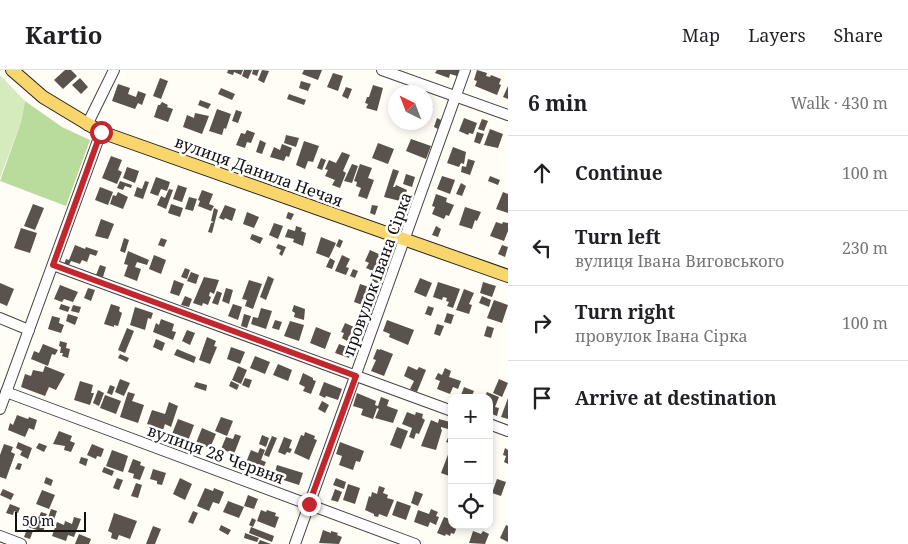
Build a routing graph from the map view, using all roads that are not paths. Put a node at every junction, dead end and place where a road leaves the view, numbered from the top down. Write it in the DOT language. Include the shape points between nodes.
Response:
graph roads {
  1 [pos="12,70"];
  2 [pos="114,70"];
  3 [pos="382,70"];
  4 [pos="466,70"];
  5 [pos="456,96"];
  6 [pos="508,115"];
  7 [pos="87,125"];
  8 [pos="101,132"];
  9 [pos="406,240"];
  10 [pos="53,265"];
  11 [pos="508,276"];
  12 [pos="0,318"];
  13 [pos="29,330"];
  14 [pos="356,376"];
  15 [pos="6,392"];
  16 [pos="448,409"];
  17 [pos="0,410"];
  18 [pos="493,425"];
  19 [pos="508,431"];
  20 [pos="309,504"];
  21 [pos="0,536"];
  22 [pos="21,544"];
  23 [pos="295,544"];
  24 [pos="415,544"];
  1 -- 7 [label="main road, вулиця Данила Нечая" via="44,97"];
  2 -- 7 [label="street"];
  3 -- 5 [label="street"];
  4 -- 5 [label="street, провулок Івана Сірка"];
  5 -- 6 [label="street"];
  5 -- 9 [label="street, провулок Івана Сірка"];
  7 -- 8 [label="main road, вулиця Данила Нечая"];
  8 -- 9 [label="main road, вулиця Данила Нечая"];
  8 -- 10 [label="street"];
  9 -- 11 [label="main road, вулиця Данила Нечая"];
  9 -- 14 [label="street, провулок Івана Сірка"];
  10 -- 13 [label="street"];
  10 -- 14 [label="street"];
  12 -- 13 [label="street"];
  13 -- 15 [label="street"];
  14 -- 16 [label="street"];
  14 -- 20 [label="street, провулок Івана Сірка"];
  15 -- 17 [label="street"];
  15 -- 20 [label="street, вулиця 28 Червня"];
  18 -- 19 [label="street"];
  20 -- 23 [label="street, провулок Івана Сірка"];
  20 -- 24 [label="street, вулиця 28 Червня"];
  21 -- 22 [label="street"];
}
